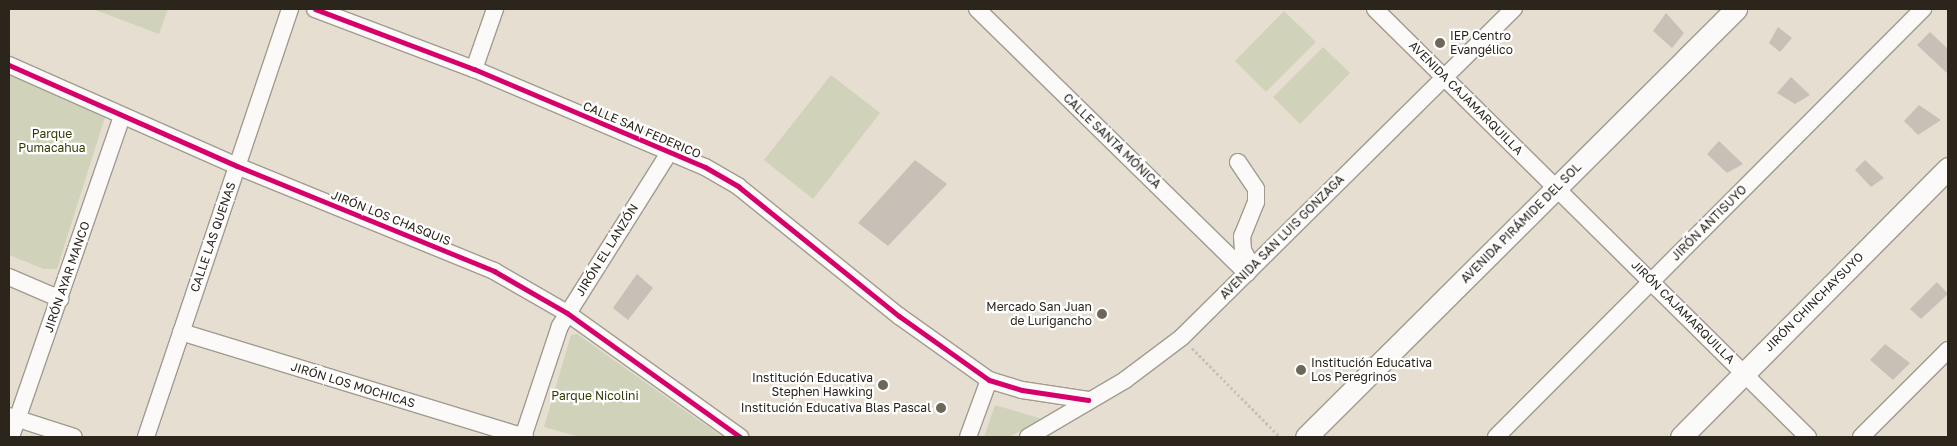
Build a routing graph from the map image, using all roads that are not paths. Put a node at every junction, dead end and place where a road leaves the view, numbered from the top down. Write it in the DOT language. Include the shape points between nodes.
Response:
graph roads {
  1 [pos="290,9"];
  2 [pos="315,9"];
  3 [pos="495,9"];
  4 [pos="977,9"];
  5 [pos="1375,9"];
  6 [pos="1514,9"];
  7 [pos="1736,9"];
  8 [pos="1923,9"];
  9 [pos="9,65"];
  10 [pos="474,69"];
  11 [pos="1445,77"];
  12 [pos="122,116"];
  13 [pos="670,151"];
  14 [pos="1238,162"];
  15 [pos="237,166"];
  16 [pos="1948,168"];
  17 [pos="1557,188"];
  18 [pos="1250,270"];
  19 [pos="9,277"];
  20 [pos="1651,282"];
  21 [pos="60,299"];
  22 [pos="568,313"];
  23 [pos="181,332"];
  24 [pos="1948,350"];
  25 [pos="1743,372"];
  26 [pos="989,380"];
  27 [pos="1088,400"];
  28 [pos="13,418"];
  29 [pos="1499,435"];
  30 [pos="11,437"];
  31 [pos="74,437"];
  32 [pos="146,437"];
  33 [pos="524,437"];
  34 [pos="740,437"];
  35 [pos="968,437"];
  36 [pos="1028,437"];
  37 [pos="1306,437"];
  38 [pos="1681,437"];
  39 [pos="1808,437"];
  40 [pos="1861,437"];
  1 -- 15 [label="street, CALLE LAS QUENAS"];
  2 -- 10 [label="street, CALLE SAN FEDERICO"];
  3 -- 10 [label="street"];
  4 -- 18 [label="street, CALLE SANTA MÓNICA"];
  5 -- 11 [label="street, AVENIDA CAJAMARQUILLA"];
  6 -- 11 [label="street, AVENIDA SAN LUIS GONZAGA"];
  7 -- 17 [label="main road, AVENIDA PIRÁMIDE DEL SOL"];
  8 -- 20 [label="street, JIRÓN ANTISUYO"];
  9 -- 12 [label="street, JIRÓN LOS CHASQUIS"];
  10 -- 13 [label="street, CALLE SAN FEDERICO"];
  11 -- 17 [label="street, AVENIDA CAJAMARQUILLA"];
  11 -- 18 [label="street, AVENIDA SAN LUIS GONZAGA"];
  12 -- 15 [label="street, JIRÓN LOS CHASQUIS"];
  12 -- 21 [label="street, JIRÓN AYAR MANCO"];
  13 -- 22 [label="street, JIRÓN EL LANZÓN"];
  13 -- 26 [label="street, CALLE SAN FEDERICO" via="739,187 899,316"];
  14 -- 18 [label="street" via="1256,189 1256,202 1242,236"];
  15 -- 22 [label="street, JIRÓN LOS CHASQUIS" via="494,271"];
  15 -- 23 [label="street, CALLE LAS QUENAS"];
  16 -- 25 [label="main road, JIRÓN CHINCHAYSUYO"];
  17 -- 20 [label="street, JIRÓN CAJAMARQUILLA"];
  17 -- 37 [label="main road, AVENIDA PIRÁMIDE DEL SOL"];
  18 -- 27 [label="street, AVENIDA SAN LUIS GONZAGA" via="1182,337 1124,380"];
  19 -- 21 [label="street"];
  20 -- 25 [label="street, JIRÓN CAJAMARQUILLA"];
  20 -- 29 [label="street, JIRÓN ANTISUYO"];
  21 -- 28 [label="street, JIRÓN AYAR MANCO"];
  22 -- 33 [label="street, JIRÓN EL LANZÓN" via="560,326"];
  22 -- 34 [label="street, JIRÓN LOS CHASQUIS"];
  23 -- 32 [label="street, CALLE LAS QUENAS"];
  23 -- 33 [label="street, JIRÓN LOS MOCHICAS"];
  24 -- 40 [label="street"];
  25 -- 38 [label="main road, JIRÓN CHINCHAYSUYO"];
  25 -- 39 [label="street, JIRÓN CAJAMARQUILLA"];
  26 -- 27 [label="street, CALLE SAN FEDERICO" via="1022,390"];
  26 -- 35 [label="street"];
  27 -- 36 [label="street, AVENIDA SAN LUIS GONZAGA"];
  28 -- 30 [label="street, JIRÓN AYAR MANCO"];
  28 -- 31 [label="street"];
}
